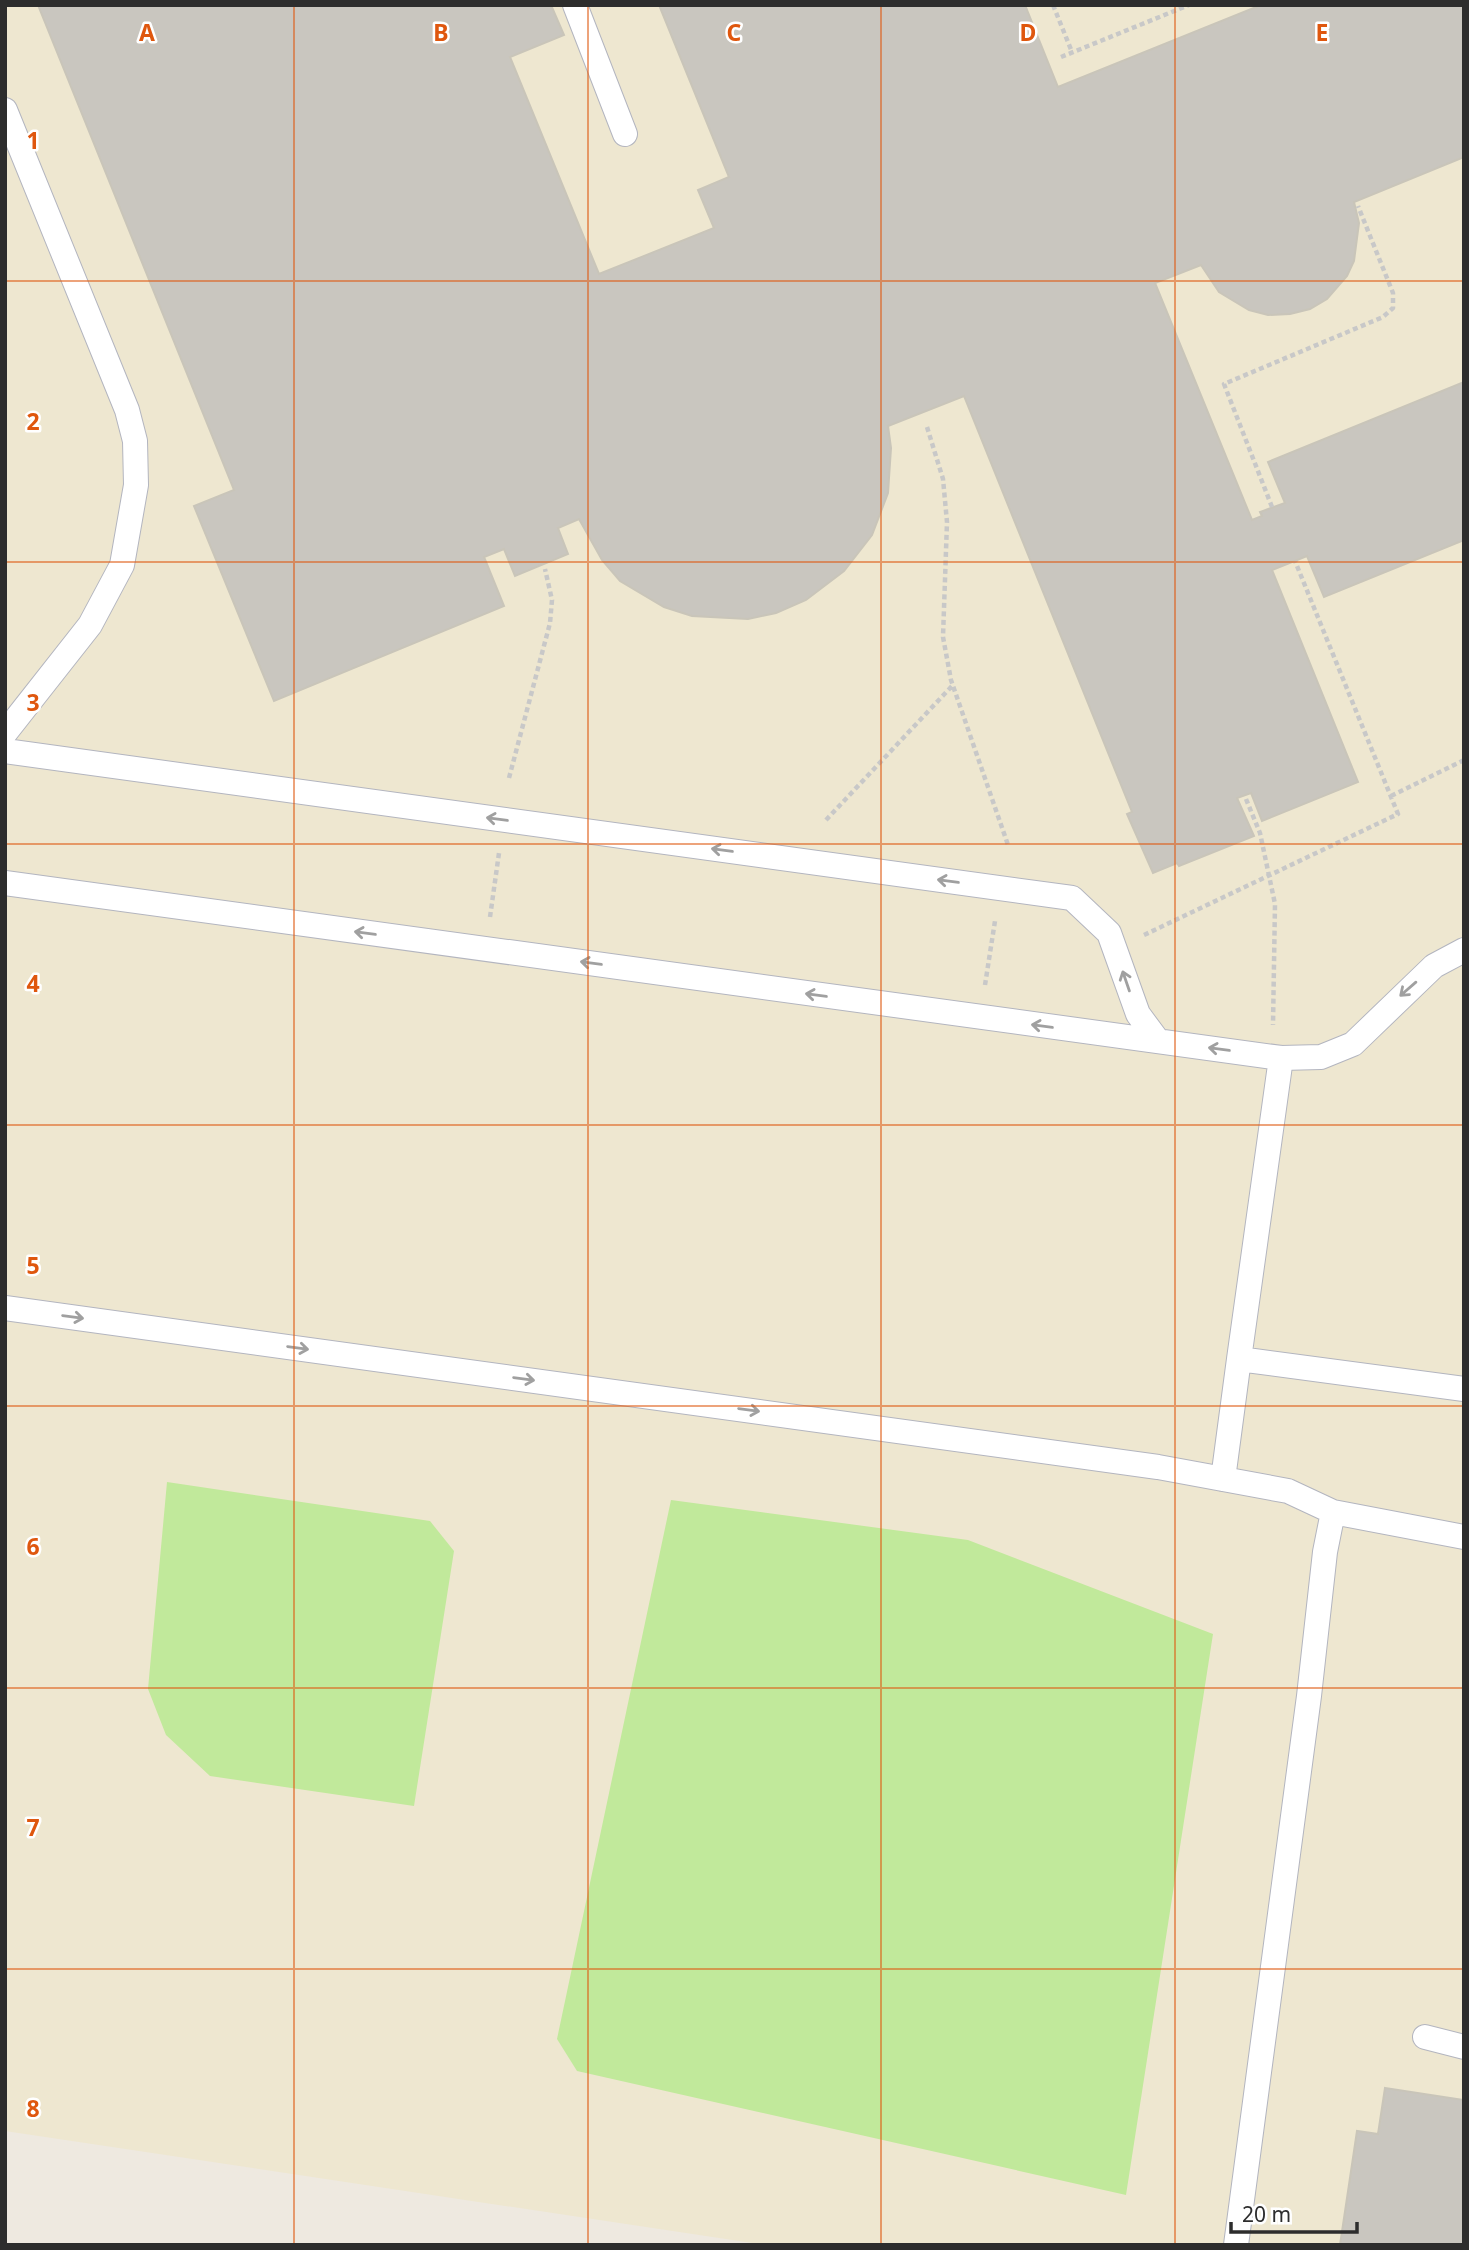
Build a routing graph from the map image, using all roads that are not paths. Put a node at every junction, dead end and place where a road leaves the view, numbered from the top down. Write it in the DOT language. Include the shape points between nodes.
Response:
graph roads {
  1 [pos="575,5"];
  2 [pos="5,110"];
  3 [pos="625,134"];
  4 [pos="5,733"];
  5 [pos="5,751"];
  6 [pos="5,883"];
  7 [pos="1464,950"];
  8 [pos="1158,1041"];
  9 [pos="1281,1058"];
  10 [pos="5,1308"];
  11 [pos="1239,1359"];
  12 [pos="1464,1389"];
  13 [pos="1223,1479"];
  14 [pos="1333,1512"];
  15 [pos="1464,1537"];
  16 [pos="1425,2037"];
  17 [pos="1464,2047"];
  18 [pos="1236,2245"];
  1 -- 3 [label="lane"];
  2 -- 4 [label="lane" via="127,410 135,441 136,485 116,577 90,625"];
  8 -- 5 [label="lane, one-way" via="1138,1014 1109,933 1072,898"];
  8 -- 6 [label="lane, one-way"];
  7 -- 9 [label="lane, one-way" via="1426,974 1353,1044 1321,1056"];
  9 -- 8 [label="lane, one-way"];
  9 -- 11 [label="lane"];
  10 -- 13 [label="lane, one-way"];
  11 -- 12 [label="lane"];
  11 -- 13 [label="lane"];
  13 -- 14 [label="lane" via="1288,1491"];
  14 -- 15 [label="lane"];
  14 -- 18 [label="lane"];
  16 -- 17 [label="lane"];
}
